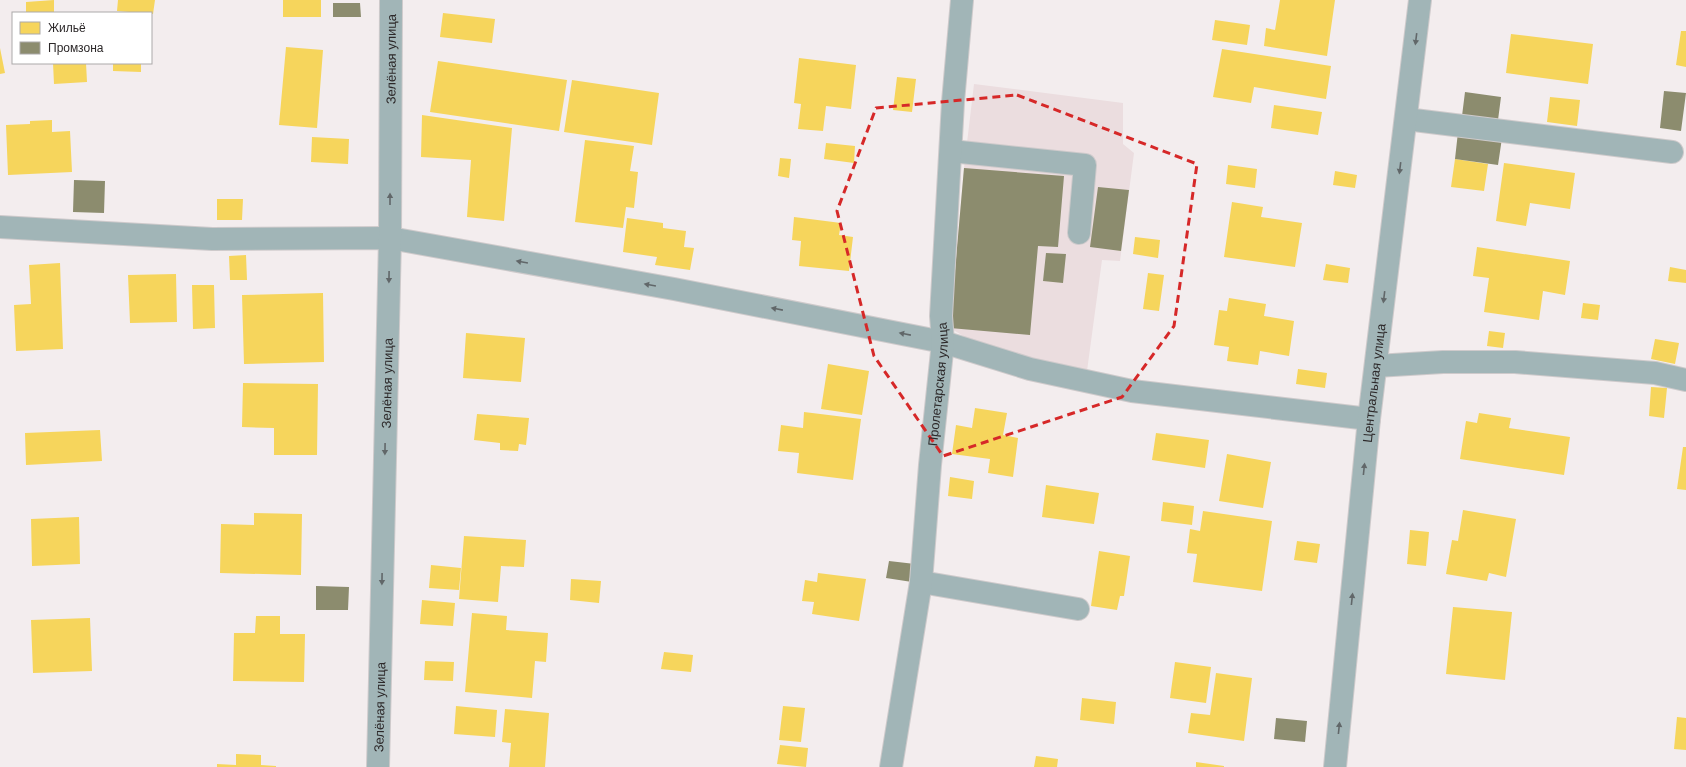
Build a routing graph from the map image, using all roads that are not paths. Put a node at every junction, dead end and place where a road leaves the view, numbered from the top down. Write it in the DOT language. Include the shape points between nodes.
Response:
graph roads {
  1 [pos="391,0"];
  2 [pos="962,0"];
  3 [pos="1420,0"];
  4 [pos="1406,119"];
  5 [pos="951,151"];
  6 [pos="1672,152"];
  7 [pos="0,227"];
  8 [pos="1079,233"];
  9 [pos="390,238"];
  10 [pos="943,342"];
  11 [pos="1376,366"];
  12 [pos="1686,380"];
  13 [pos="1370,419"];
  14 [pos="921,582"];
  15 [pos="1078,608"];
  16 [pos="378,767"];
  17 [pos="890,767"];
  18 [pos="1335,767"];
  9 -- 1 [label="street, Зелёная улица, one-way"];
  2 -- 5 [label="street, Пролетарская улица"];
  3 -- 4 [label="street, Центральная улица, one-way"];
  4 -- 6 [label="street"];
  4 -- 11 [label="street, Центральная улица, one-way"];
  5 -- 8 [label="street" via="1085,165"];
  5 -- 10 [label="street, Пролетарская улица" via="941,316"];
  7 -- 9 [label="street" via="212,239"];
  10 -- 9 [label="street, one-way" via="674,289"];
  9 -- 16 [label="street, Зелёная улица, one-way"];
  10 -- 13 [label="street" via="1030,369 1132,390"];
  10 -- 14 [label="street, Пролетарская улица"];
  11 -- 12 [label="street" via="1443,362 1515,362 1655,373"];
  11 -- 13 [label="street, Центральная улица"];
  18 -- 13 [label="street, Центральная улица, one-way"];
  14 -- 15 [label="street"];
  14 -- 17 [label="street, Пролетарская улица"];
}
